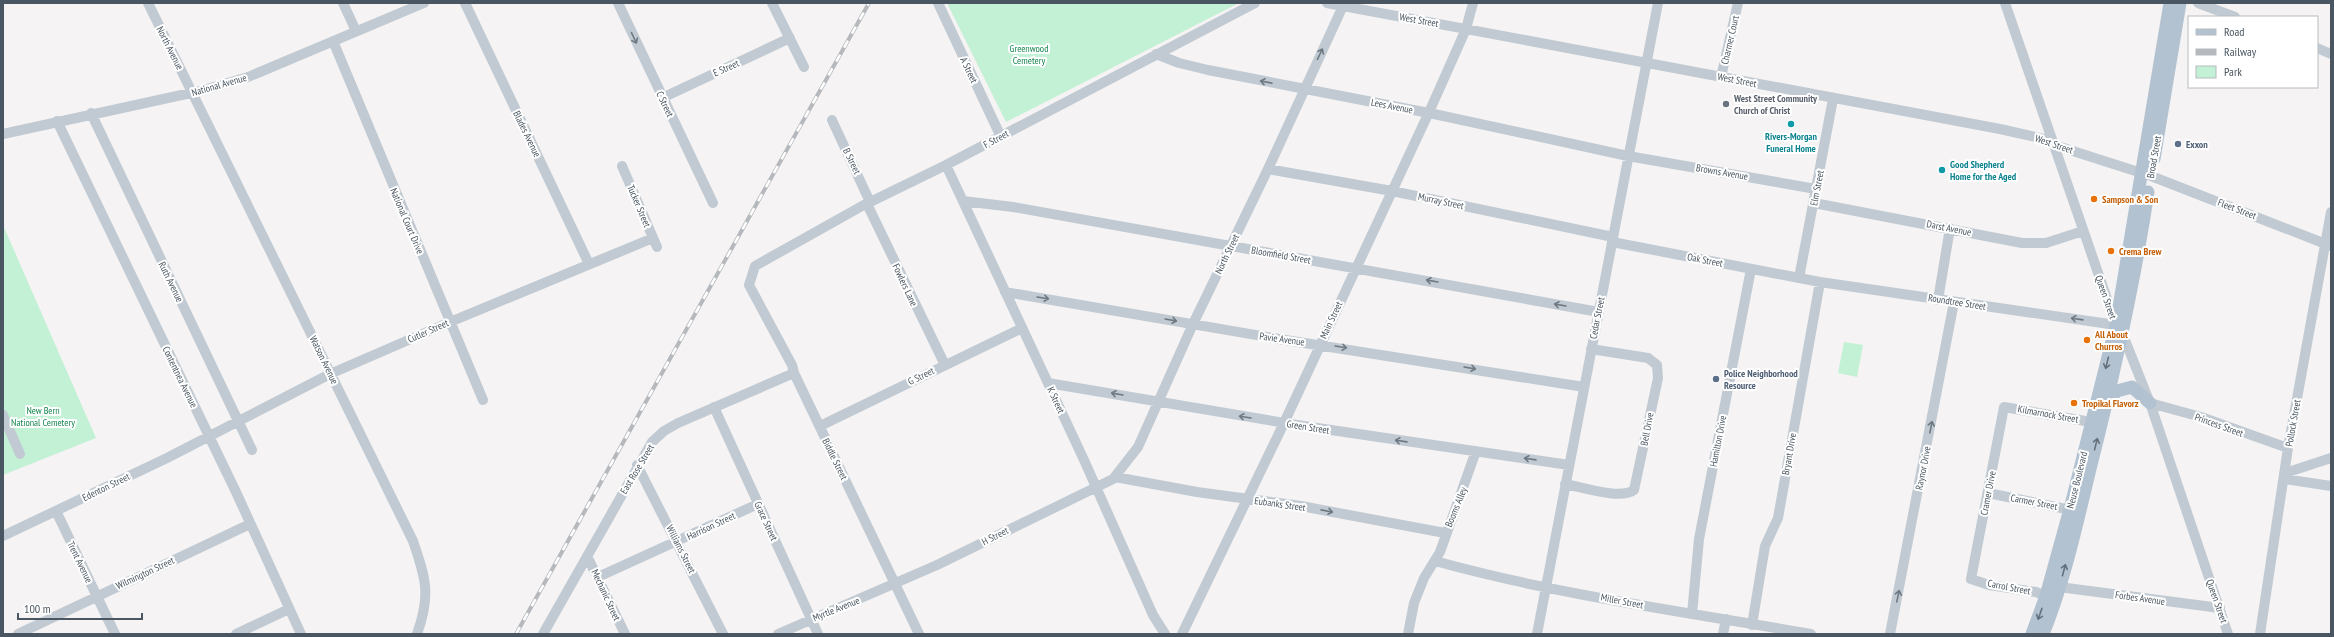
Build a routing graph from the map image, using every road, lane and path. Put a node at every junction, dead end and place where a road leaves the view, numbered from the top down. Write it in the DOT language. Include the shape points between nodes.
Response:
graph roads {
  1 [pos="148,3"];
  2 [pos="343,3"];
  3 [pos="424,3"];
  4 [pos="465,3"];
  5 [pos="618,3"];
  6 [pos="772,3"];
  7 [pos="938,3"];
  8 [pos="1255,3"];
  9 [pos="1327,3"];
  10 [pos="1473,3"];
  11 [pos="1658,3"];
  12 [pos="1738,3"];
  13 [pos="2005,3"];
  14 [pos="2170,3"];
  15 [pos="2180,3"];
  16 [pos="2198,3"];
  17 [pos="1343,6"];
  18 [pos="2232,16"];
  19 [pos="1466,29"];
  20 [pos="356,31"];
  21 [pos="790,38"];
  22 [pos="333,41"];
  23 [pos="2318,48"];
  24 [pos="1156,54"];
  25 [pos="2331,54"];
  26 [pos="1646,63"];
  27 [pos="804,67"];
  28 [pos="1721,77"];
  29 [pos="1304,90"];
  30 [pos="193,92"];
  31 [pos="662,98"];
  32 [pos="1833,99"];
  33 [pos="1429,113"];
  34 [pos="91,114"];
  35 [pos="832,120"];
  36 [pos="57,121"];
  37 [pos="3,134"];
  38 [pos="1001,137"];
  39 [pos="2054,145"];
  40 [pos="1628,156"];
  41 [pos="946,165"];
  42 [pos="622,166"];
  43 [pos="1268,169"];
  44 [pos="2147,174"];
  45 [pos="1816,189"];
  46 [pos="1392,191"];
  47 [pos="963,201"];
  48 [pos="869,203"];
  49 [pos="1814,203"];
  50 [pos="713,204"];
  51 [pos="2331,212"];
  52 [pos="1950,228"];
  53 [pos="2084,231"];
  54 [pos="1613,240"];
  55 [pos="655,242"];
  56 [pos="2328,245"];
  57 [pos="1231,246"];
  58 [pos="589,264"];
  59 [pos="1356,268"];
  60 [pos="1751,269"];
  61 [pos="1799,278"];
  62 [pos="1820,282"];
  63 [pos="749,285"];
  64 [pos="1005,292"];
  65 [pos="1938,300"];
  66 [pos="1954,302"];
  67 [pos="1599,312"];
  68 [pos="450,322"];
  69 [pos="1193,324"];
  70 [pos="1022,328"];
  71 [pos="2120,330"];
  72 [pos="1320,344"];
  73 [pos="1591,349"];
  74 [pos="945,365"];
  75 [pos="794,373"];
  76 [pos="330,374"];
  77 [pos="1048,383"];
  78 [pos="1584,387"];
  79 [pos="483,400"];
  80 [pos="2108,400"];
  81 [pos="1157,401"];
  82 [pos="2150,403"];
  83 [pos="714,407"];
  84 [pos="2004,407"];
  85 [pos="3,415"];
  86 [pos="2091,422"];
  87 [pos="238,423"];
  88 [pos="1284,423"];
  89 [pos="820,426"];
  90 [pos="209,436"];
  91 [pos="2288,448"];
  92 [pos="252,450"];
  93 [pos="1476,452"];
  94 [pos="20,454"];
  95 [pos="2331,458"];
  96 [pos="637,465"];
  97 [pos="1569,465"];
  98 [pos="2284,476"];
  99 [pos="1115,477"];
  100 [pos="1565,484"];
  101 [pos="2331,486"];
  102 [pos="1095,487"];
  103 [pos="1988,494"];
  104 [pos="1247,499"];
  105 [pos="758,504"];
  106 [pos="2075,510"];
  107 [pos="56,511"];
  108 [pos="250,524"];
  109 [pos="1445,533"];
  110 [pos="3,536"];
  111 [pos="677,542"];
  112 [pos="587,556"];
  113 [pos="1435,561"];
  114 [pos="598,577"];
  115 [pos="1971,578"];
  116 [pos="895,583"];
  117 [pos="1546,587"];
  118 [pos="2059,587"];
  119 [pos="97,596"];
  120 [pos="2046,596"];
  121 [pos="2220,608"];
  122 [pos="290,609"];
  123 [pos="1692,614"];
  124 [pos="811,619"];
  125 [pos="1726,619"];
  126 [pos="1752,625"];
  127 [pos="18,634"];
  128 [pos="115,634"];
  129 [pos="236,634"];
  130 [pos="301,634"];
  131 [pos="417,634"];
  132 [pos="543,634"];
  133 [pos="625,634"];
  134 [pos="723,634"];
  135 [pos="778,634"];
  136 [pos="818,634"];
  137 [pos="919,634"];
  138 [pos="1165,634"];
  139 [pos="1182,634"];
  140 [pos="1408,634"];
  141 [pos="1536,634"];
  142 [pos="1723,634"];
  143 [pos="1811,634"];
  144 [pos="1890,634"];
  145 [pos="2032,634"];
  146 [pos="2044,634"];
  147 [pos="2228,634"];
  148 [pos="2260,634"];
  1 -- 30 [label="street, North Avenue"];
  2 -- 20 [label="street"];
  3 -- 20 [label="street, National Avenue"];
  4 -- 58 [label="street, Blades Avenue"];
  5 -- 31 [label="street, C Street, one-way"];
  6 -- 21 [label="street"];
  7 -- 38 [label="street, A Street"];
  8 -- 24 [label="street, F Street"];
  9 -- 17 [label="street, West Street"];
  10 -- 19 [label="street, Main Street"];
  11 -- 26 [label="street, Cedar Street"];
  12 -- 28 [label="street, Charmer Court"];
  13 -- 39 [label="street, Queen Street"];
  14 -- 44 [label="main road, Broad Street"];
  15 -- 44 [label="main road, Broad Street"];
  16 -- 18 [label="street"];
  17 -- 19 [label="street, West Street"];
  29 -- 17 [label="street, North Street, one-way"];
  19 -- 26 [label="street, West Street"];
  19 -- 33 [label="street, Main Street"];
  20 -- 22 [label="street, National Avenue"];
  21 -- 27 [label="street"];
  21 -- 31 [label="street, E Street"];
  22 -- 30 [label="street, National Avenue" via="248,77"];
  22 -- 68 [label="street, National Court Drive"];
  23 -- 25 [label="street"];
  29 -- 24 [label="street, Lees Avenue, one-way" via="1208,70"];
  24 -- 38 [label="street, F Street"];
  26 -- 28 [label="street, West Street"];
  26 -- 40 [label="street, Cedar Street"];
  28 -- 32 [label="street, West Street"];
  29 -- 33 [label="street, Lees Avenue"];
  29 -- 43 [label="street, North Street"];
  30 -- 34 [label="street, National Avenue"];
  30 -- 76 [label="street, Watson Avenue"];
  31 -- 50 [label="street, C Street"];
  32 -- 39 [label="street, West Street" via="2000,129 2044,139"];
  32 -- 45 [label="street, Elm Street"];
  33 -- 40 [label="street, Lees Avenue"];
  33 -- 46 [label="street, Main Street"];
  34 -- 36 [label="street, National Avenue"];
  34 -- 87 [label="street, Ruth Avenue"];
  35 -- 48 [label="street, B Street"];
  36 -- 37 [label="street, National Avenue"];
  36 -- 90 [label="street, Contentnea Avenue"];
  38 -- 41 [label="street, F Street"];
  39 -- 44 [label="street, West Street"];
  39 -- 53 [label="street, Queen Street"];
  40 -- 45 [label="street, Browns Avenue"];
  40 -- 54 [label="street, Cedar Street"];
  41 -- 47 [label="street, K Street"];
  41 -- 48 [label="street, F Street"];
  42 -- 55 [label="street, Tucker Street"];
  43 -- 46 [label="street, Murray Street"];
  43 -- 57 [label="street, North Street"];
  44 -- 56 [label="street, Fleet Street"];
  44 -- 71 [label="main road, Broad Street"];
  45 -- 49 [label="street, Elm Street"];
  46 -- 54 [label="street, Murray Street"];
  46 -- 59 [label="street, Main Street"];
  47 -- 57 [label="street, Bloomfield Street" via="1013,207"];
  47 -- 64 [label="street, K Street"];
  48 -- 63 [label="street, F Street" via="763,260 755,266"];
  48 -- 74 [label="street, Fowlers Lane"];
  49 -- 52 [label="street, Darst Avenue"];
  49 -- 61 [label="street, Elm Street"];
  51 -- 56 [label="street, Pollock Street"];
  52 -- 53 [label="street, Darst Avenue" via="2030,243 2046,243"];
  52 -- 65 [label="street"];
  53 -- 71 [label="street, Queen Street"];
  54 -- 60 [label="street, Oak Street"];
  54 -- 67 [label="street, Cedar Street"];
  55 -- 58 [label="street, Cutler Street"];
  56 -- 91 [label="street, Pollock Street"];
  57 -- 59 [label="street, Bloomfield Street"];
  57 -- 69 [label="street, North Street"];
  58 -- 68 [label="street, Cutler Street"];
  67 -- 59 [label="street, Bloomfield Street, one-way"];
  59 -- 72 [label="street, Main Street"];
  60 -- 61 [label="street, Oak Street"];
  60 -- 123 [label="street, Hamilton Drive" via="1700,539"];
  61 -- 62 [label="street, Roundtree Street"];
  62 -- 65 [label="street, Roundtree Street"];
  62 -- 126 [label="street, Bryant Drive" via="1778,518 1765,546"];
  63 -- 75 [label="street, Biddle Street" via="783,346"];
  64 -- 69 [label="street, Pavie Avenue, one-way"];
  64 -- 70 [label="street, K Street"];
  65 -- 66 [label="street, Roundtree Street"];
  71 -- 66 [label="street, Roundtree Street, one-way"];
  144 -- 66 [label="street, Raynor Drive, one-way"];
  67 -- 73 [label="street, Cedar Street"];
  68 -- 76 [label="street, Cutler Street"];
  68 -- 79 [label="street, National Court Drive"];
  69 -- 72 [label="street, Pavie Avenue"];
  69 -- 81 [label="street, North Street"];
  70 -- 74 [label="street, G Street"];
  70 -- 77 [label="street, K Street"];
  71 -- 80 [label="main road, Neuse Boulevard"];
  71 -- 82 [label="street, Queen Street"];
  71 -- 86 [label="main road, Neuse Boulevard, one-way"];
  72 -- 78 [label="street, Pavie Avenue, one-way"];
  72 -- 88 [label="street, Main Street"];
  73 -- 78 [label="street, Cedar Street"];
  73 -- 100 [label="street, Bell Drive" via="1648,358 1657,365 1658,378 1634,490 1626,494 1616,494"];
  74 -- 89 [label="street, G Street"];
  75 -- 83 [label="street, East Rose Street"];
  75 -- 89 [label="street, Biddle Street"];
  76 -- 87 [label="street, Cutler Street"];
  76 -- 131 [label="street, Watson Avenue" via="413,541 421,563 427,589 425,612"];
  81 -- 77 [label="street, Green Street, one-way"];
  77 -- 102 [label="street, K Street"];
  78 -- 97 [label="street, Cedar Street"];
  80 -- 82 [label="main road" via="2117,391 2132,388"];
  106 -- 80 [label="main road, Neuse Boulevard, one-way"];
  88 -- 81 [label="street, Green Street, one-way"];
  81 -- 99 [label="street, North Street" via="1133,456"];
  82 -- 91 [label="street, Princess Street" via="2201,417"];
  82 -- 121 [label="street, Queen Street"];
  83 -- 96 [label="street, East Rose Street" via="664,431 649,446"];
  83 -- 105 [label="street, Grace Street"];
  84 -- 86 [label="street, Kilmarnock Street"];
  84 -- 103 [label="street, Cramer Drive"];
  85 -- 94 [label="street"];
  86 -- 106 [label="main road, Neuse Boulevard"];
  87 -- 90 [label="street, Cutler Street"];
  87 -- 92 [label="street, Ruth Avenue"];
  93 -- 88 [label="street, Green Street, one-way"];
  88 -- 104 [label="street, Main Street"];
  89 -- 116 [label="street, Biddle Street"];
  90 -- 107 [label="street, Edenton Street"];
  90 -- 108 [label="street, Contentnea Avenue"];
  91 -- 98 [label="street, Pollock Street"];
  97 -- 93 [label="street, Green Street, one-way"];
  93 -- 109 [label="street, Booms Alley"];
  95 -- 98 [label="street"];
  96 -- 111 [label="street, Williams Street"];
  96 -- 112 [label="street, East Rose Street"];
  97 -- 100 [label="street, Cedar Street"];
  98 -- 101 [label="street"];
  98 -- 148 [label="street, Pollock Street"];
  99 -- 102 [label="street, North Street"];
  99 -- 104 [label="street, Eubanks Street"];
  100 -- 117 [label="street, Cedar Street"];
  102 -- 116 [label="street, H Street"];
  102 -- 138 [label="street, K Street" via="1153,614"];
  103 -- 106 [label="street, Carmer Street"];
  103 -- 115 [label="street, Cramer Drive"];
  104 -- 109 [label="street, Eubanks Street, one-way" via="1301,506"];
  104 -- 139 [label="street, Main Street"];
  105 -- 111 [label="street, Harrison Street"];
  105 -- 124 [label="street, Grace Street"];
  118 -- 106 [label="main road, Neuse Boulevard, one-way"];
  106 -- 120 [label="main road, Neuse Boulevard"];
  107 -- 110 [label="street, Edenton Street"];
  107 -- 119 [label="street, Trent Avenue"];
  108 -- 119 [label="street, Wilmington Street"];
  108 -- 122 [label="street, Contentnea Avenue"];
  109 -- 113 [label="street, Booms Alley"];
  111 -- 114 [label="street, Harrison Street"];
  111 -- 134 [label="street, Williams Street"];
  112 -- 114 [label="street, Mechanic Street"];
  112 -- 132 [label="street, East Rose Street"];
  113 -- 117 [label="street, Miller Street"];
  113 -- 140 [label="street, Booms Alley" via="1424,578 1414,603"];
  114 -- 133 [label="street, Mechanic Street"];
  115 -- 120 [label="street, Carrol Street" via="1989,585 2036,592"];
  116 -- 124 [label="street, Myrtle Avenue"];
  116 -- 137 [label="street, Biddle Street"];
  117 -- 123 [label="street, Miller Street"];
  117 -- 141 [label="street, Cedar Street"];
  118 -- 121 [label="street, Forbes Avenue"];
  118 -- 146 [label="main road, Neuse Boulevard"];
  119 -- 127 [label="street, Wilmington Street"];
  119 -- 128 [label="street, Trent Avenue"];
  120 -- 145 [label="main road, Neuse Boulevard, one-way"];
  121 -- 147 [label="street, Queen Street"];
  122 -- 129 [label="street"];
  122 -- 130 [label="street, Contentnea Avenue"];
  123 -- 125 [label="street, Miller Street"];
  124 -- 135 [label="street, Myrtle Avenue"];
  124 -- 136 [label="street, Grace Street"];
  125 -- 126 [label="street, Miller Street"];
  125 -- 142 [label="street"];
  126 -- 143 [label="street, Miller Street"];
}
